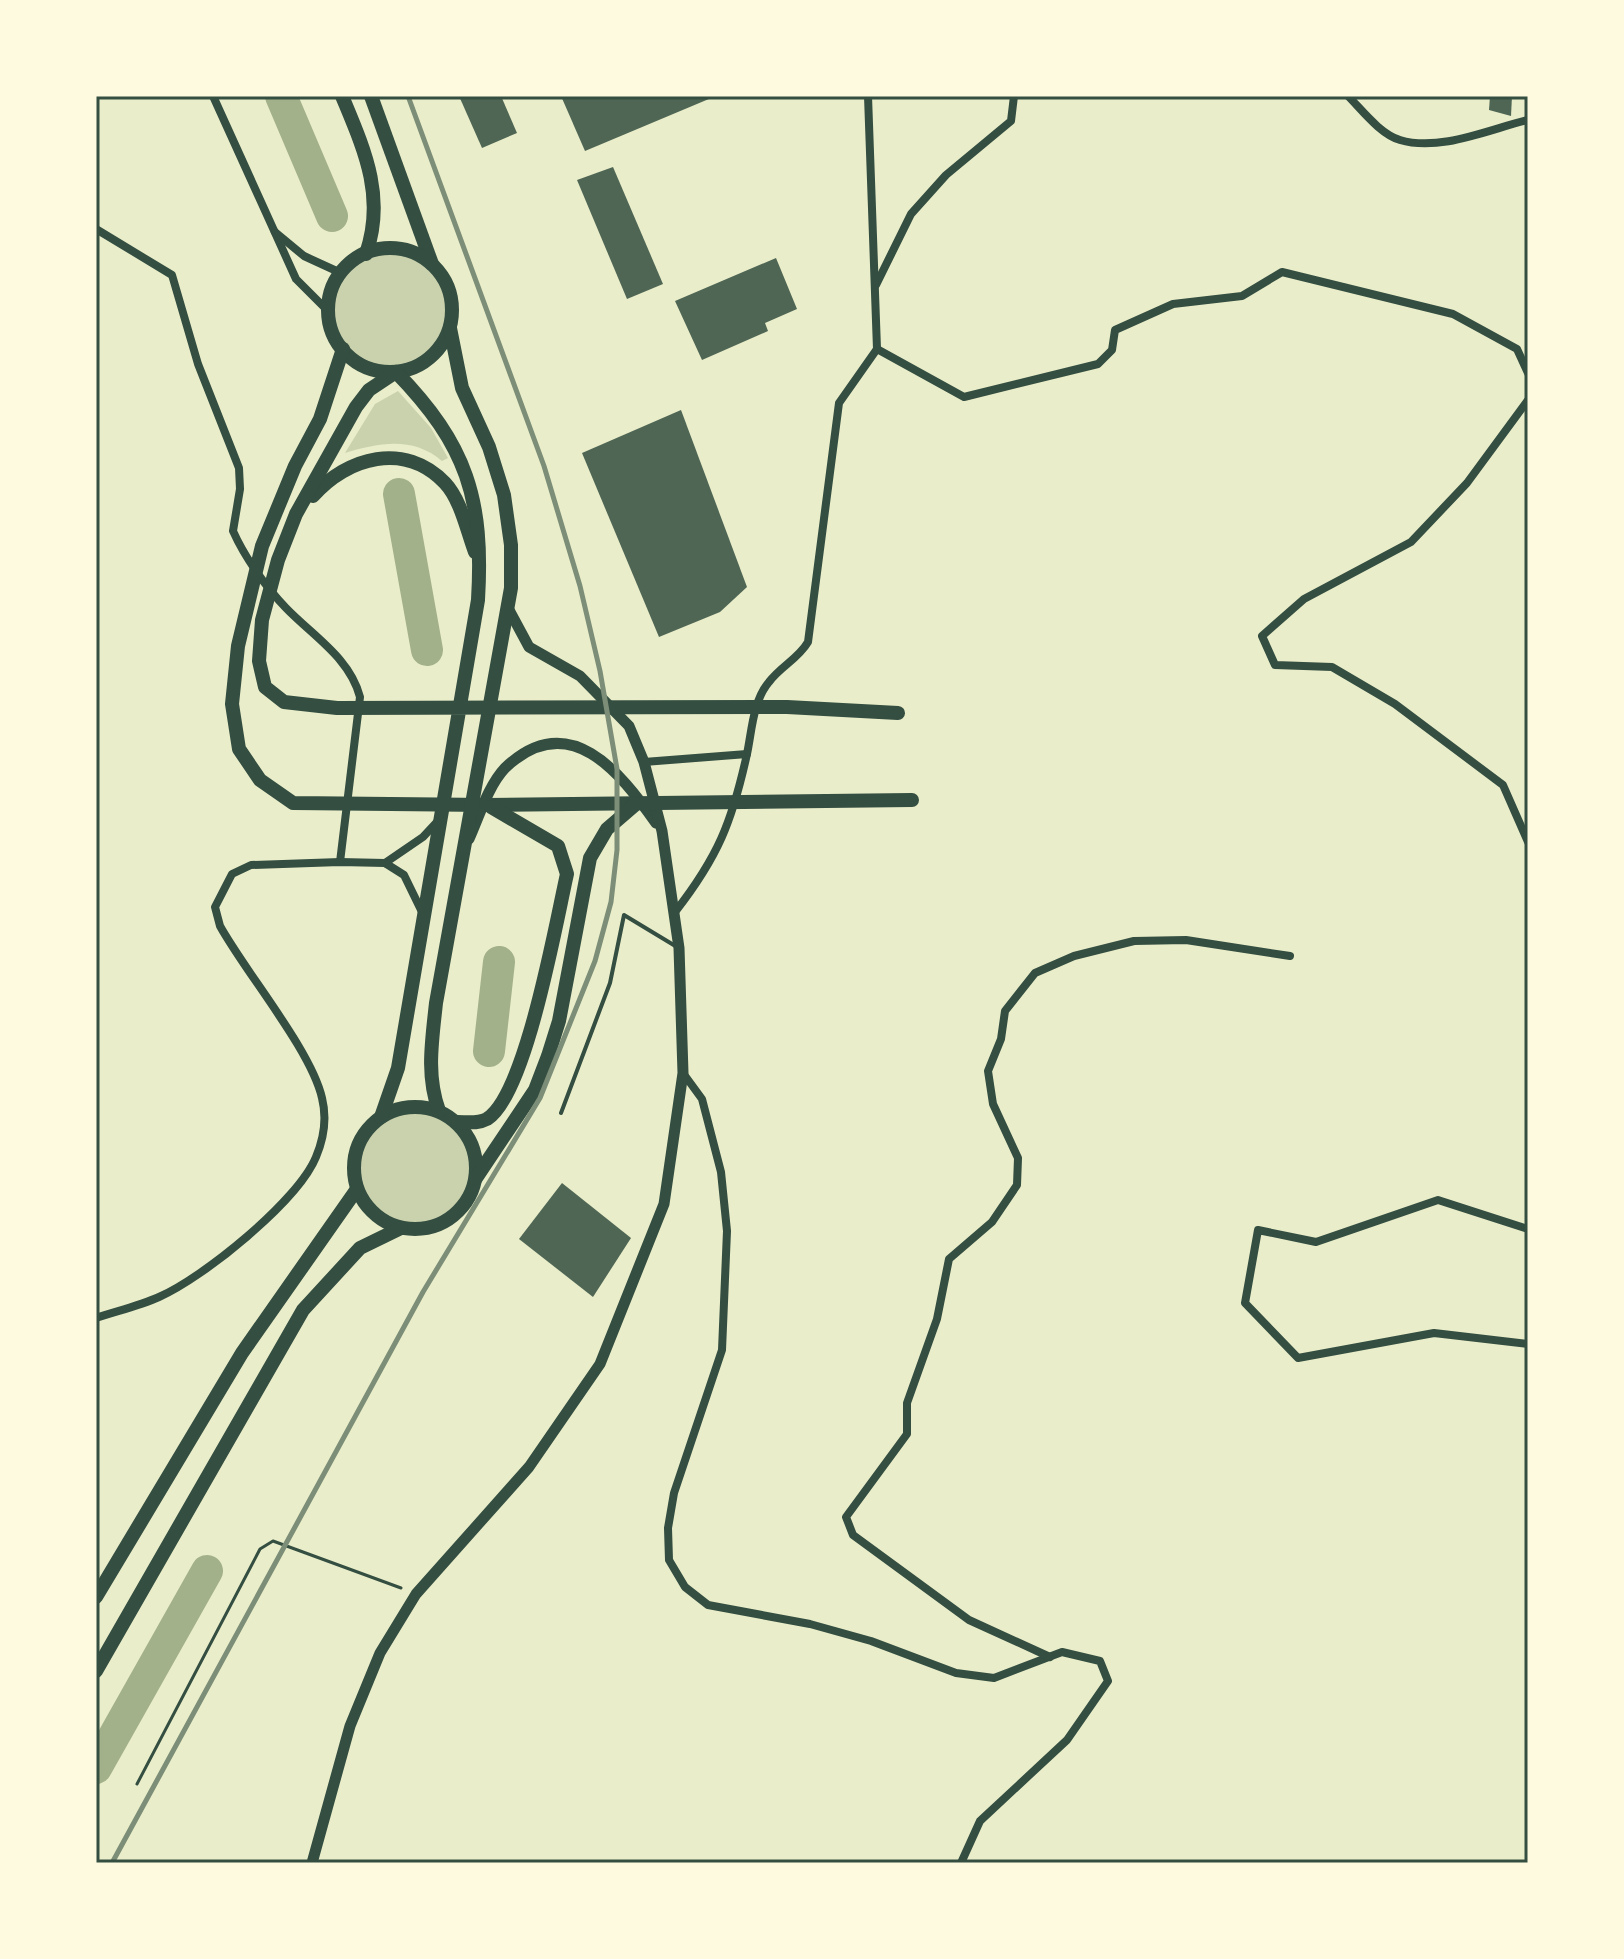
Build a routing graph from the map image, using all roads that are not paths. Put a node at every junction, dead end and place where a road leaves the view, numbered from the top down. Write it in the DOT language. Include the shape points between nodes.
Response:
graph roads {
  1 [pos="213,96"];
  2 [pos="342,96"];
  3 [pos="371,96"];
  4 [pos="868,96"];
  5 [pos="1014,96"];
  6 [pos="1348,96"];
  7 [pos="1528,120"];
  8 [pos="96,229"];
  9 [pos="271,229"];
  10 [pos="366,254"];
  11 [pos="432,265"];
  12 [pos="341,273"];
  13 [pos="876,286"];
  14 [pos="329,312"];
  15 [pos="450,328"];
  16 [pos="343,349"];
  17 [pos="877,349"];
  18 [pos="396,372"];
  19 [pos="1528,373"];
  20 [pos="1528,400"];
  21 [pos="296,514"];
  22 [pos="480,565"];
  23 [pos="508,608"];
  24 [pos="898,713"];
  25 [pos="747,754"];
  26 [pos="644,762"];
  27 [pos="912,800"];
  28 [pos="636,804"];
  29 [pos="487,805"];
  30 [pos="441,817"];
  31 [pos="662,831"];
  32 [pos="1528,842"];
  33 [pos="464,851"];
  34 [pos="340,862"];
  35 [pos="385,863"];
  36 [pos="675,912"];
  37 [pos="424,917"];
  38 [pos="679,948"];
  39 [pos="1290,956"];
  40 [pos="683,1073"];
  41 [pos="439,1111"];
  42 [pos="561,1113"];
  43 [pos="381,1117"];
  44 [pos="457,1122"];
  45 [pos="476,1178"];
  46 [pos="357,1189"];
  47 [pos="401,1228"];
  48 [pos="1528,1229"];
  49 [pos="96,1318"];
  50 [pos="1528,1344"];
  51 [pos="96,1597"];
  52 [pos="1050,1657"];
  53 [pos="96,1671"];
  54 [pos="312,1863"];
  55 [pos="961,1863"];
  1 -- 9 [label="street"];
  2 -- 10 [label="highway" via="374,185 373,234"];
  3 -- 11 [label="highway"];
  4 -- 13 [label="street"];
  5 -- 13 [label="street" via="1011,121 946,175 911,214"];
  6 -- 7 [label="street" via="1399,140 1442,142"];
  8 -- 34 [label="street" via="172,275 198,364 239,468 233,531 284,606 347,666 356,682 360,697"];
  9 -- 12 [label="street" via="304,256"];
  9 -- 14 [label="street" via="296,279"];
  10 -- 11 [label="highway" via="400,249"];
  10 -- 12 [label="highway"];
  11 -- 15 [label="highway" via="450,294"];
  12 -- 14 [label="highway"];
  13 -- 17 [label="street"];
  14 -- 16 [label="highway"];
  15 -- 18 [label="highway" via="430,358"];
  15 -- 23 [label="highway" via="462,388 504,495 511,545"];
  16 -- 18 [label="highway" via="361,365"];
  16 -- 29 [label="highway" via="320,419 262,546 243,616 232,704 239,749 260,780 293,803"];
  17 -- 19 [label="street" via="964,397 1098,364 1112,350 1115,330 1173,304 1242,296 1282,272 1453,314 1517,349"];
  17 -- 25 [label="street" via="839,403 808,642 758,697"];
  18 -- 21 [label="highway" via="369,390 356,407"];
  18 -- 22 [label="highway" via="457,449 470,479"];
  20 -- 32 [label="street" via="1467,483 1411,542 1304,599 1262,636 1275,665 1332,667 1395,704 1503,785"];
  21 -- 22 [label="highway" via="325,481 347,467 379,457 404,460 429,469 447,484"];
  21 -- 24 [label="highway" via="262,620 259,661 265,687 284,702 337,708 787,707"];
  22 -- 30 [label="highway"];
  23 -- 26 [label="main road" via="529,647 580,676 629,726"];
  23 -- 33 [label="highway"];
  25 -- 26 [label="street"];
  25 -- 36 [label="street" via="731,820 707,870"];
  26 -- 31 [label="main road"];
  27 -- 28 [label="highway"];
  28 -- 29 [label="highway"];
  28 -- 45 [label="highway" via="607,829 590,858 548,1056 535,1090"];
  29 -- 44 [label="highway" via="558,846 567,874 519,1067 488,1119"];
  30 -- 35 [label="street" via="423,837"];
  30 -- 37 [label="highway"];
  31 -- 33 [label="main road" via="637,795 594,752 549,745 506,768"];
  31 -- 36 [label="main road"];
  33 -- 41 [label="highway" via="436,1003 430,1066"];
  34 -- 35 [label="street"];
  34 -- 49 [label="street" via="251,865 232,874 215,907 230,945 305,1059 322,1096 326,1126 315,1160 287,1197 209,1269 160,1297"];
  35 -- 37 [label="street" via="404,875"];
  36 -- 38 [label="main road"];
  37 -- 43 [label="highway" via="398,1068"];
  38 -- 40 [label="main road"];
  38 -- 42 [label="lane" via="624,915 610,983"];
  39 -- 52 [label="street" via="1186,940 1134,941 1074,956 1035,973 1005,1011 988,1071 993,1104 1018,1158 1017,1185 992,1222 949,1259 937,1319 907,1403 907,1434 846,1517 853,1535 969,1620"];
  40 -- 52 [label="street" via="702,1099 721,1172 727,1231 722,1350 674,1493 668,1528 669,1560 685,1587 708,1605 810,1624 956,1673 994,1678"];
  40 -- 54 [label="main road" via="664,1204 600,1364 529,1467 416,1594 380,1653 350,1726"];
  41 -- 43 [label="highway" via="399,1108"];
  41 -- 44 [label="highway"];
  43 -- 46 [label="highway" via="356,1149"];
  44 -- 45 [label="highway" via="476,1158"];
  45 -- 47 [label="highway" via="457,1213 421,1230"];
  46 -- 47 [label="highway" via="367,1207"];
  46 -- 51 [label="highway" via="242,1353"];
  47 -- 53 [label="highway" via="360,1248 303,1310"];
  48 -- 50 [label="street" via="1438,1200 1316,1242 1258,1230 1245,1303 1298,1358 1434,1333"];
  52 -- 55 [label="street" via="1062,1652 1100,1661 1108,1681 1067,1740 980,1821"];
}
